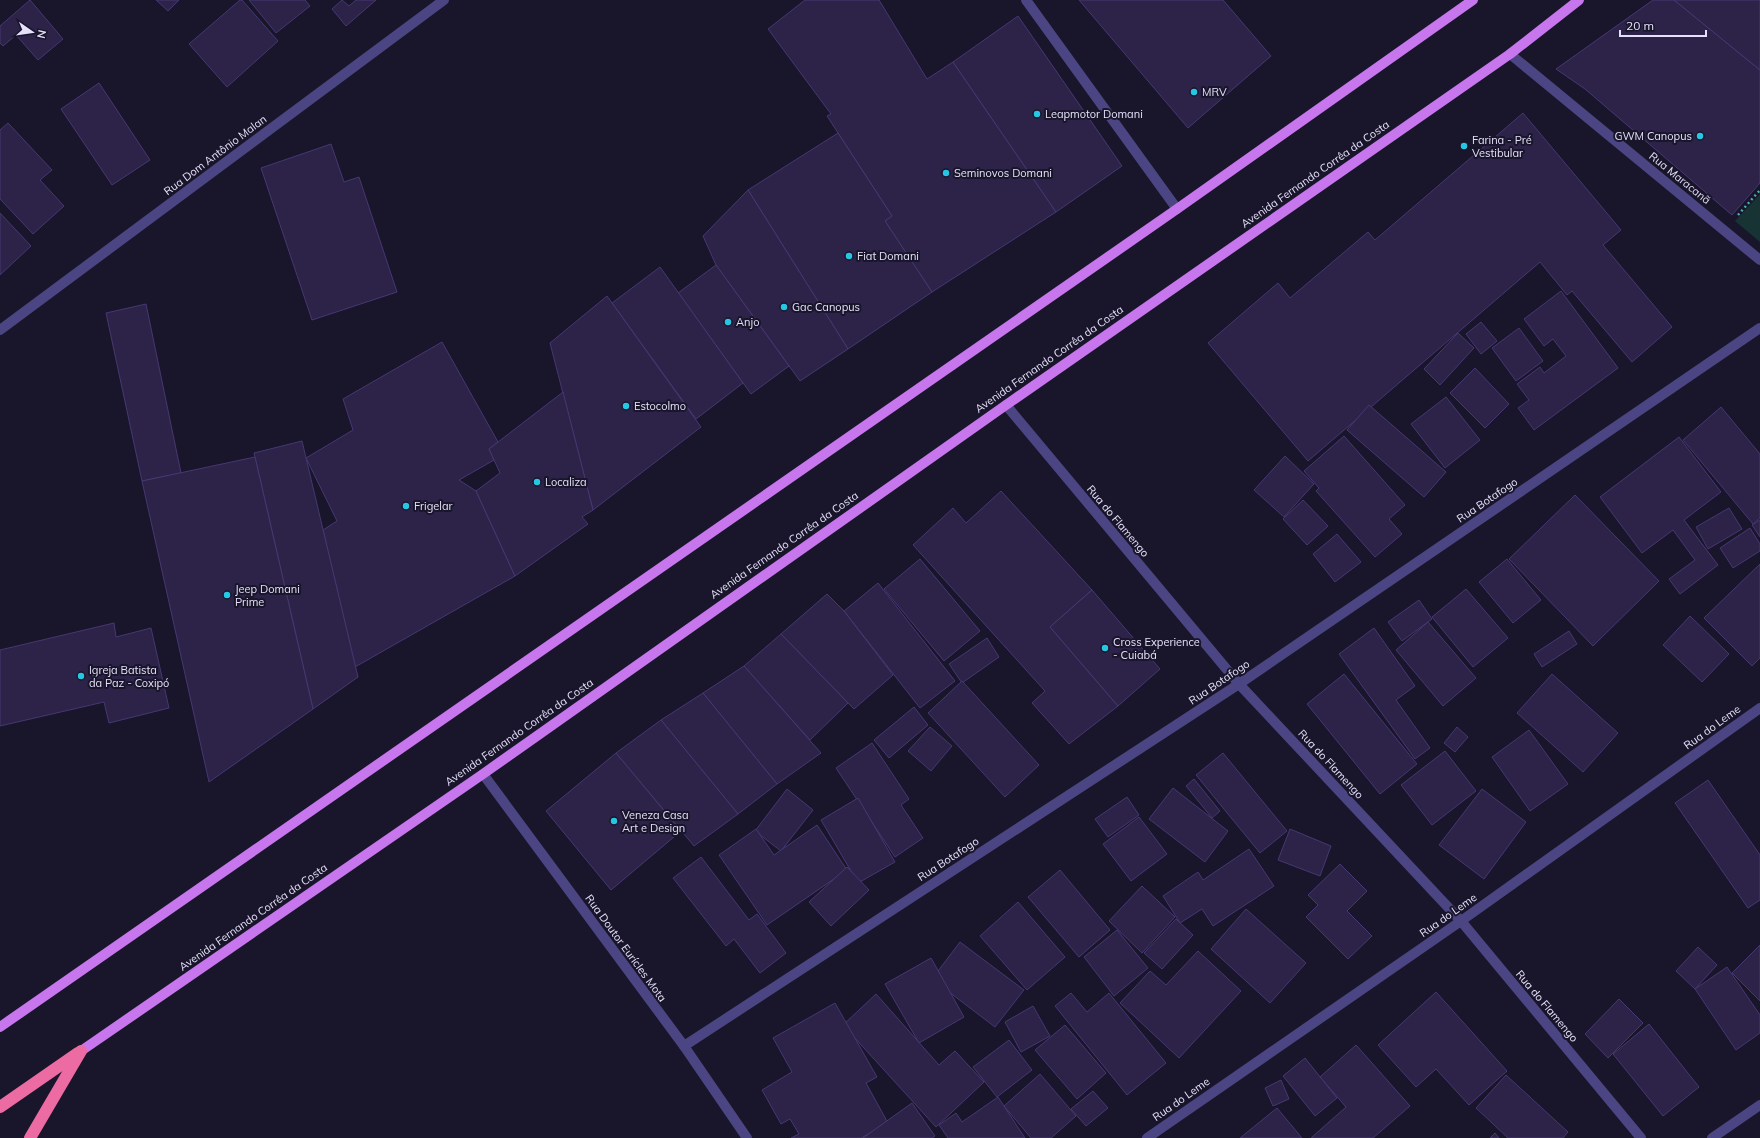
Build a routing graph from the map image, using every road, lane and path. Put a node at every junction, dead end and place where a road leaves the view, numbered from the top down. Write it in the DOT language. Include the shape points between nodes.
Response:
graph roads {
  1 [pos="444,0"];
  2 [pos="1026,0"];
  3 [pos="1473,0"];
  4 [pos="1580,0"];
  5 [pos="1510,54"];
  6 [pos="1760,190"];
  7 [pos="1177,208"];
  8 [pos="1724,230"];
  9 [pos="1760,260"];
  10 [pos="1760,328"];
  11 [pos="0,330"];
  12 [pos="1006,405"];
  13 [pos="1239,684"];
  14 [pos="1760,708"];
  15 [pos="483,774"];
  16 [pos="1461,921"];
  17 [pos="0,1027"];
  18 [pos="684,1046"];
  19 [pos="81,1051"];
  20 [pos="1760,1105"];
  21 [pos="0,1107"];
  22 [pos="30,1138"];
  23 [pos="747,1138"];
  24 [pos="1146,1138"];
  25 [pos="1641,1138"];
  26 [pos="1712,1138"];
  1 -- 11 [label="street, Rua Dom Antônio Malan"];
  2 -- 7 [label="street"];
  3 -- 7 [label="main road"];
  4 -- 5 [label="main road, Avenida Fernando Corrêa da Costa"];
  5 -- 8 [label="street, Rua Maracanã"];
  5 -- 12 [label="main road, Avenida Fernando Corrêa da Costa"];
  6 -- 8 [label="path"];
  7 -- 17 [label="main road"];
  8 -- 9 [label="street, Rua Maracanã"];
  10 -- 13 [label="street, Rua Botafogo"];
  12 -- 13 [label="street, Rua do Flamengo"];
  12 -- 15 [label="main road, Avenida Fernando Corrêa da Costa"];
  13 -- 16 [label="street, Rua do Flamengo"];
  13 -- 18 [label="street, Rua Botafogo"];
  14 -- 16 [label="street, Rua do Leme"];
  15 -- 18 [label="street, Rua Doutor Eurícles Mota"];
  15 -- 19 [label="main road, Avenida Fernando Corrêa da Costa"];
  16 -- 24 [label="street, Rua do Leme"];
  16 -- 25 [label="street, Rua do Flamengo"];
  18 -- 23 [label="street, Rua Doutor Eurícles Mota"];
  19 -- 21 [label="highway, Avenida Fernando Corrêa da Costa"];
  19 -- 22 [label="highway"];
  20 -- 26 [label="street"];
}
